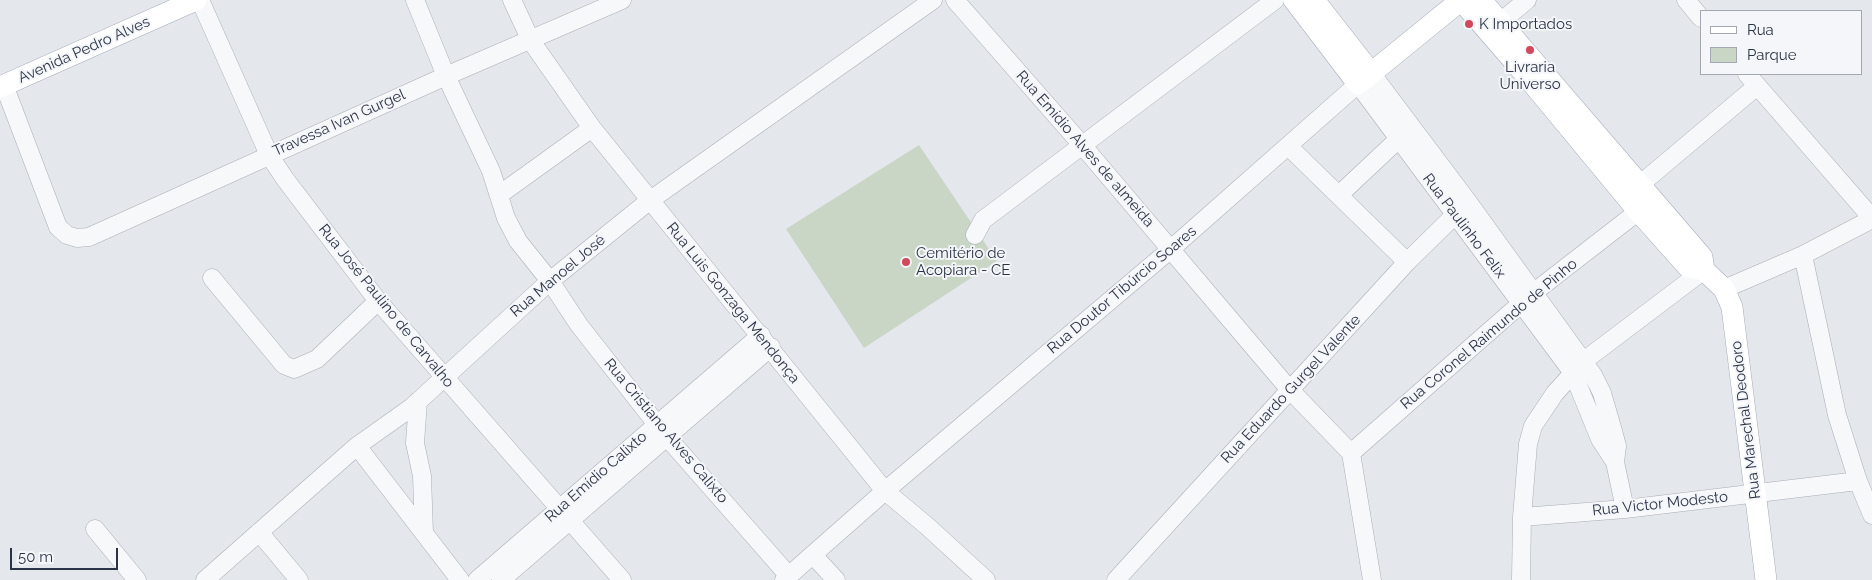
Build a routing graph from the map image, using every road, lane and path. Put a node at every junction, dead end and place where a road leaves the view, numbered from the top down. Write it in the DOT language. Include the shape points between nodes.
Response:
graph roads {
  1 [pos="196,0"];
  2 [pos="200,0"];
  3 [pos="415,0"];
  4 [pos="512,0"];
  5 [pos="622,0"];
  6 [pos="933,0"];
  7 [pos="956,0"];
  8 [pos="1275,0"];
  9 [pos="1294,0"];
  10 [pos="1314,0"];
  11 [pos="1461,0"];
  12 [pos="1481,0"];
  13 [pos="1528,0"];
  14 [pos="1686,0"];
  15 [pos="1700,17"];
  16 [pos="1491,24"];
  17 [pos="531,41"];
  18 [pos="446,76"];
  19 [pos="1364,78"];
  20 [pos="1752,80"];
  21 [pos="2,86"];
  22 [pos="592,128"];
  23 [pos="1404,134"];
  24 [pos="1082,145"];
  25 [pos="1288,146"];
  26 [pos="269,154"];
  27 [pos="500,194"];
  28 [pos="1340,194"];
  29 [pos="1640,198"];
  30 [pos="649,201"];
  31 [pos="1468,202"];
  32 [pos="1455,214"];
  33 [pos="1872,219"];
  34 [pos="975,235"];
  35 [pos="1171,249"];
  36 [pos="1803,255"];
  37 [pos="1407,262"];
  38 [pos="1704,270"];
  39 [pos="212,278"];
  40 [pos="550,281"];
  41 [pos="1724,289"];
  42 [pos="1528,298"];
  43 [pos="378,301"];
  44 [pos="766,341"];
  45 [pos="1579,366"];
  46 [pos="443,377"];
  47 [pos="1290,390"];
  48 [pos="418,401"];
  49 [pos="662,430"];
  50 [pos="357,446"];
  51 [pos="1351,453"];
  52 [pos="1858,481"];
  53 [pos="885,491"];
  54 [pos="1755,494"];
  55 [pos="1625,508"];
  56 [pos="566,514"];
  57 [pos="1872,515"];
  58 [pos="1522,517"];
  59 [pos="95,530"];
  60 [pos="259,532"];
  61 [pos="424,533"];
  62 [pos="813,555"];
  63 [pos="787,578"];
  64 [pos="137,580"];
  65 [pos="205,580"];
  66 [pos="299,580"];
  67 [pos="460,580"];
  68 [pos="478,580"];
  69 [pos="501,580"];
  70 [pos="622,580"];
  71 [pos="836,580"];
  72 [pos="986,580"];
  73 [pos="1116,580"];
  74 [pos="1372,580"];
  75 [pos="1521,580"];
  76 [pos="1766,580"];
  1 -- 21 [label="main road, Avenida Pedro Alves"];
  2 -- 26 [label="street, Rua José Paulino de Carvalho"];
  3 -- 18 [label="street, Rua Cristiano Alves Calixto"];
  4 -- 17 [label="street, Rua Luis Gonzaga Mendonça"];
  5 -- 17 [label="street, Travessa Ivan Gurgel"];
  6 -- 30 [label="street, Rua Manoel José"];
  7 -- 24 [label="street, Rua Emídio Alves de almeida"];
  8 -- 24 [label="street"];
  9 -- 19 [label="main road, Rua Paulinho Felix"];
  10 -- 19 [label="main road, Rua Paulinho Felix"];
  11 -- 16 [label="main road"];
  11 -- 19 [label="main road, Rua Doutor Tibúrcio Soares"];
  12 -- 16 [label="main road"];
  13 -- 16 [label="street"];
  14 -- 15 [label="street"];
  16 -- 29 [label="main road, Rua Marechal Deodoro"];
  17 -- 18 [label="street, Travessa Ivan Gurgel"];
  17 -- 22 [label="street, Rua Luis Gonzaga Mendonça"];
  18 -- 26 [label="street, Travessa Ivan Gurgel"];
  18 -- 27 [label="street, Rua Cristiano Alves Calixto"];
  19 -- 23 [label="street, Rua Paulinho Felix"];
  19 -- 25 [label="street, Rua Doutor Tibúrcio Soares"];
  20 -- 29 [label="street, Rua Coronel Raimundo de Pinho"];
  20 -- 33 [label="street"];
  21 -- 26 [label="street, Travessa Ivan Gurgel" via="58,227 76,238 89,237"];
  22 -- 27 [label="street"];
  22 -- 30 [label="street, Rua Luis Gonzaga Mendonça"];
  23 -- 28 [label="street"];
  23 -- 31 [label="street, Rua Paulinho Felix"];
  23 -- 32 [label="street, Rua Paulinho Felix"];
  24 -- 34 [label="street" via="983,220"];
  24 -- 35 [label="street, Rua Emídio Alves de almeida"];
  25 -- 28 [label="street"];
  25 -- 35 [label="street, Rua Doutor Tibúrcio Soares"];
  26 -- 43 [label="street, Rua José Paulino de Carvalho"];
  27 -- 40 [label="street, Rua Cristiano Alves Calixto" via="506,218 518,241"];
  28 -- 37 [label="street"];
  29 -- 38 [label="main road, Rua Marechal Deodoro" via="1688,267"];
  29 -- 42 [label="street, Rua Coronel Raimundo de Pinho"];
  30 -- 40 [label="street, Rua Manoel José"];
  30 -- 44 [label="street, Rua Luis Gonzaga Mendonça"];
  31 -- 32 [label="street, Rua Eduardo Gurgel Valente"];
  31 -- 42 [label="street, Rua Paulinho Felix"];
  32 -- 37 [label="street, Rua Eduardo Gurgel Valente"];
  32 -- 42 [label="street, Rua Paulinho Felix"];
  33 -- 36 [label="street"];
  35 -- 47 [label="street, Rua Emídio Alves de almeida"];
  35 -- 53 [label="street, Rua Doutor Tibúrcio Soares"];
  36 -- 41 [label="street"];
  36 -- 52 [label="street" via="1838,416"];
  37 -- 47 [label="street, Rua Eduardo Gurgel Valente"];
  38 -- 41 [label="main road, Rua Marechal Deodoro"];
  38 -- 45 [label="street"];
  39 -- 43 [label="street" via="284,365 294,369 317,358"];
  40 -- 46 [label="street, Rua Manoel José"];
  40 -- 49 [label="street, Rua Cristiano Alves Calixto" via="579,325"];
  41 -- 54 [label="main road, Rua Marechal Deodoro" via="1732,307"];
  42 -- 45 [label="street, Rua Paulinho Felix"];
  42 -- 51 [label="street, Rua Coronel Raimundo de Pinho"];
  43 -- 46 [label="street, Rua José Paulino de Carvalho"];
  44 -- 49 [label="street, Rua Emídio Calixto"];
  44 -- 53 [label="street, Rua Luis Gonzaga Mendonça"];
  45 -- 55 [label="street, Rua Paulinho Felix" via="1600,439 1616,462"];
  45 -- 58 [label="street" via="1533,426 1528,444"];
  46 -- 48 [label="street, Rua Manoel José"];
  46 -- 56 [label="street, Rua José Paulino de Carvalho"];
  47 -- 51 [label="street, Rua Emídio Alves de almeida"];
  47 -- 73 [label="street, Rua Eduardo Gurgel Valente"];
  48 -- 50 [label="street, Rua Manoel José"];
  48 -- 61 [label="street" via="415,443 424,495"];
  49 -- 56 [label="street, Rua Emídio Calixto"];
  49 -- 63 [label="street, Rua Cristiano Alves Calixto"];
  50 -- 60 [label="street, Rua Manoel José"];
  50 -- 61 [label="street"];
  51 -- 74 [label="street"];
  52 -- 54 [label="street, Rua Victor Modesto"];
  52 -- 57 [label="street"];
  53 -- 62 [label="street, Rua Doutor Tibúrcio Soares"];
  53 -- 72 [label="street, Rua Luis Gonzaga Mendonça"];
  54 -- 55 [label="street, Rua Victor Modesto"];
  54 -- 76 [label="main road, Rua Marechal Deodoro"];
  55 -- 58 [label="street, Rua Victor Modesto"];
  56 -- 68 [label="street, Rua Emídio Calixto"];
  56 -- 69 [label="street, Rua Emídio Calixto"];
  56 -- 70 [label="street, Rua José Paulino de Carvalho"];
  58 -- 75 [label="street"];
  59 -- 64 [label="street"];
  60 -- 65 [label="street, Rua Manoel José"];
  60 -- 66 [label="street"];
  61 -- 67 [label="street"];
  62 -- 63 [label="street, Rua Doutor Tibúrcio Soares"];
  62 -- 71 [label="street"];
}
